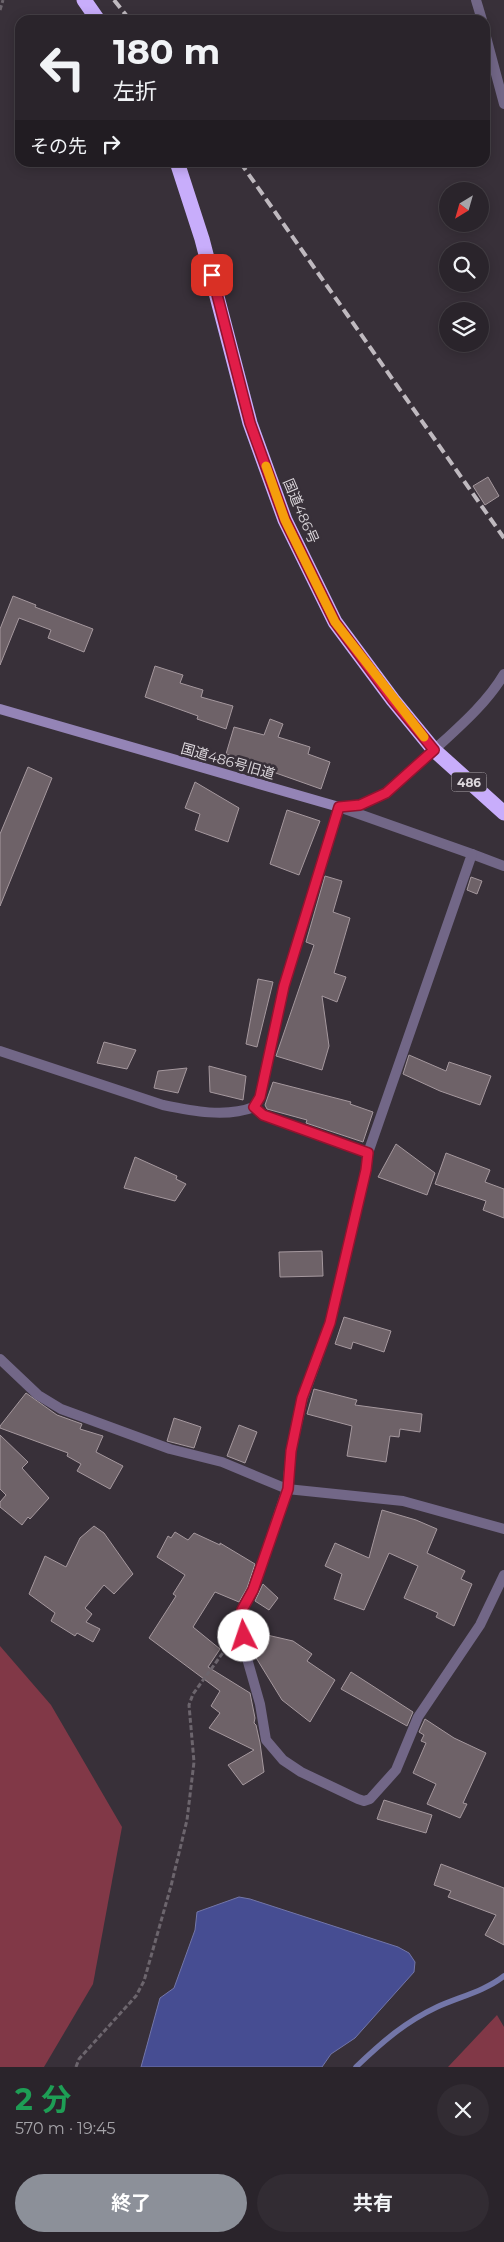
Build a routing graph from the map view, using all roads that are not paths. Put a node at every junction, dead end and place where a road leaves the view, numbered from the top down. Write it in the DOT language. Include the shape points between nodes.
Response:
graph roads {
  1 [pos="84,0"];
  2 [pos="476,0"];
  3 [pos="94,15"];
  4 [pos="480,15"];
  5 [pos="490,52"];
  6 [pos="504,104"];
  7 [pos="179,167"];
  8 [pos="504,674"];
  9 [pos="0,709"];
  10 [pos="434,750"];
  11 [pos="339,807"];
  12 [pos="504,813"];
  13 [pos="472,854"];
  14 [pos="504,866"];
  15 [pos="0,1051"];
  16 [pos="254,1107"];
  17 [pos="368,1153"];
  18 [pos="0,1359"];
  19 [pos="288,1489"];
  20 [pos="504,1529"];
  21 [pos="504,1575"];
  1 -- 3 [label="highway"];
  2 -- 4 [label="street"];
  5 -- 6 [label="street"];
  7 -- 10 [label="highway, 国道486号 / 486" via="202,238 250,423 285,520 335,622"];
  8 -- 10 [label="street" via="476,709"];
  9 -- 11 [label="street, 国道486号旧道"];
  10 -- 11 [label="street, 国道486号旧道" via="386,793 360,805"];
  10 -- 12 [label="highway, 国道486号 / 486"];
  11 -- 13 [label="street"];
  11 -- 16 [label="street" via="284,986 260,1097"];
  13 -- 14 [label="street"];
  13 -- 17 [label="street"];
  15 -- 16 [label="street" via="163,1105 228,1113"];
  16 -- 17 [label="street" via="263,1115"];
  17 -- 19 [label="street" via="330,1323 302,1398 291,1451"];
  18 -- 19 [label="street" via="38,1395 61,1409 170,1449 222,1462"];
  19 -- 20 [label="street" via="403,1501"];
  19 -- 21 [label="street" via="253,1590 242,1610 244,1648 260,1704 266,1740 283,1760 301,1772 364,1801 370,1799 396,1770 418,1717 480,1625"];
}
